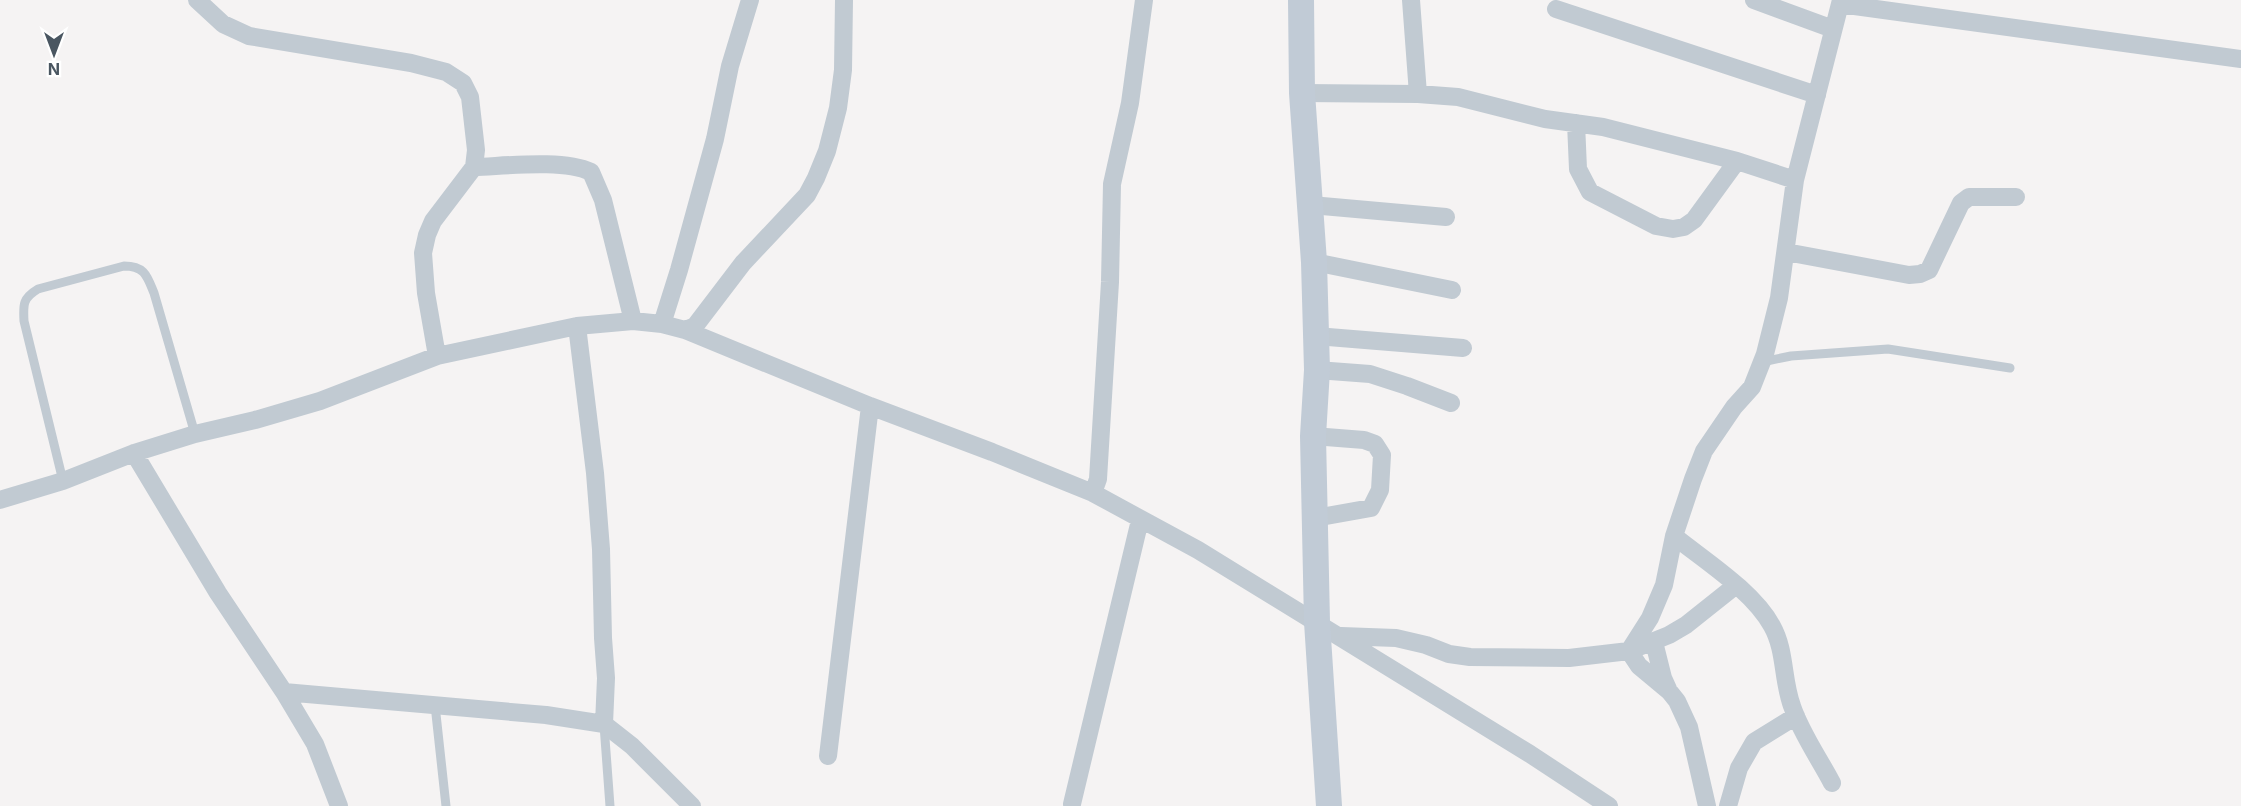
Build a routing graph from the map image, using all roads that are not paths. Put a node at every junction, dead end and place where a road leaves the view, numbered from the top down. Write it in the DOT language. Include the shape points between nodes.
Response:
graph roads {
  1 [pos="197,0"];
  2 [pos="750,0"];
  3 [pos="844,0"];
  4 [pos="1144,0"];
  5 [pos="1301,0"];
  6 [pos="1411,0"];
  7 [pos="1754,0"];
  8 [pos="1841,2"];
  9 [pos="1556,9"];
  10 [pos="1833,29"];
  11 [pos="2241,59"];
  12 [pos="1302,93"];
  13 [pos="1418,94"];
  14 [pos="1817,95"];
  15 [pos="1576,123"];
  16 [pos="1737,161"];
  17 [pos="474,167"];
  18 [pos="1795,180"];
  19 [pos="2016,197"];
  20 [pos="1311,204"];
  21 [pos="1446,218"];
  22 [pos="1786,252"];
  23 [pos="1314,262"];
  24 [pos="1452,290"];
  25 [pos="633,321"];
  26 [pos="662,324"];
  27 [pos="577,326"];
  28 [pos="685,330"];
  29 [pos="1316,336"];
  30 [pos="1464,348"];
  31 [pos="437,356"];
  32 [pos="1762,362"];
  33 [pos="2010,368"];
  34 [pos="1317,370"];
  35 [pos="1451,403"];
  36 [pos="870,406"];
  37 [pos="195,434"];
  38 [pos="1313,436"];
  39 [pos="134,453"];
  40 [pos="63,481"];
  41 [pos="1093,493"];
  42 [pos="0,500"];
  43 [pos="1315,518"];
  44 [pos="1140,520"];
  45 [pos="1674,536"];
  46 [pos="1735,585"];
  47 [pos="1317,622"];
  48 [pos="1340,636"];
  49 [pos="1654,642"];
  50 [pos="1629,651"];
  51 [pos="1669,691"];
  52 [pos="284,692"];
  53 [pos="435,705"];
  54 [pos="1796,716"];
  55 [pos="604,724"];
  56 [pos="828,756"];
  57 [pos="1832,783"];
  58 [pos="1072,804"];
  59 [pos="339,806"];
  60 [pos="446,806"];
  61 [pos="610,806"];
  62 [pos="692,806"];
  63 [pos="1329,806"];
  64 [pos="1609,806"];
  65 [pos="1707,806"];
  66 [pos="1728,806"];
  1 -- 17 [label="street" via="223,24 249,36 411,63 456,76 470,97"];
  2 -- 26 [label="street"];
  3 -- 28 [label="street" via="838,108 816,178 807,195 743,263 695,326"];
  4 -- 41 [label="street" via="1130,103 1112,184 1110,282"];
  5 -- 12 [label="main road"];
  6 -- 13 [label="street"];
  7 -- 10 [label="street"];
  8 -- 10 [label="street"];
  8 -- 11 [label="street"];
  9 -- 14 [label="street"];
  10 -- 14 [label="street"];
  12 -- 13 [label="street"];
  12 -- 20 [label="main road"];
  13 -- 15 [label="street" via="1458,97"];
  14 -- 18 [label="street"];
  15 -- 16 [label="street"];
  15 -- 16 [label="street" via="1578,169 1590,192 1656,226 1673,229 1694,220"];
  16 -- 18 [label="street"];
  17 -- 25 [label="street" via="562,165 591,172 603,200"];
  17 -- 31 [label="street" via="433,221 423,254"];
  18 -- 22 [label="street"];
  19 -- 22 [label="street" via="1969,197 1961,203 1929,270 1920,274"];
  20 -- 21 [label="street"];
  20 -- 23 [label="main road"];
  22 -- 32 [label="street"];
  23 -- 24 [label="street"];
  23 -- 29 [label="main road"];
  25 -- 26 [label="street"];
  25 -- 27 [label="street"];
  26 -- 28 [label="street"];
  27 -- 31 [label="street"];
  27 -- 55 [label="street" via="601,549"];
  28 -- 36 [label="street"];
  29 -- 30 [label="street"];
  29 -- 34 [label="main road"];
  31 -- 37 [label="street" via="320,401"];
  32 -- 33 [label="lane" via="1888,349"];
  32 -- 45 [label="street" via="1752,387 1704,451"];
  34 -- 35 [label="street" via="1370,374"];
  34 -- 38 [label="main road"];
  36 -- 41 [label="street"];
  36 -- 56 [label="street"];
  37 -- 39 [label="street"];
  37 -- 40 [label="lane" via="146,274 136,266 124,266 38,289 27,296 24,321"];
  38 -- 43 [label="main road"];
  38 -- 43 [label="street" via="1364,440 1375,444 1382,455 1380,490 1371,508"];
  39 -- 40 [label="street"];
  39 -- 52 [label="street" via="218,593"];
  40 -- 42 [label="street"];
  41 -- 44 [label="street"];
  43 -- 47 [label="main road"];
  44 -- 47 [label="street"];
  44 -- 58 [label="street"];
  45 -- 46 [label="street"];
  45 -- 50 [label="street" via="1664,585 1650,618"];
  46 -- 49 [label="street" via="1686,625"];
  46 -- 54 [label="street" via="1757,605 1781,645"];
  47 -- 48 [label="street"];
  47 -- 63 [label="main road"];
  48 -- 50 [label="street" via="1396,638 1470,657 1569,658"];
  48 -- 64 [label="street"];
  49 -- 50 [label="street"];
  49 -- 51 [label="street"];
  50 -- 51 [label="street" via="1639,666"];
  51 -- 65 [label="street" via="1689,727"];
  52 -- 53 [label="street"];
  52 -- 59 [label="street" via="315,744"];
  53 -- 55 [label="street"];
  53 -- 60 [label="lane"];
  54 -- 57 [label="street"];
  54 -- 66 [label="street" via="1754,742 1739,768"];
  55 -- 61 [label="lane"];
  55 -- 62 [label="street"];
}
